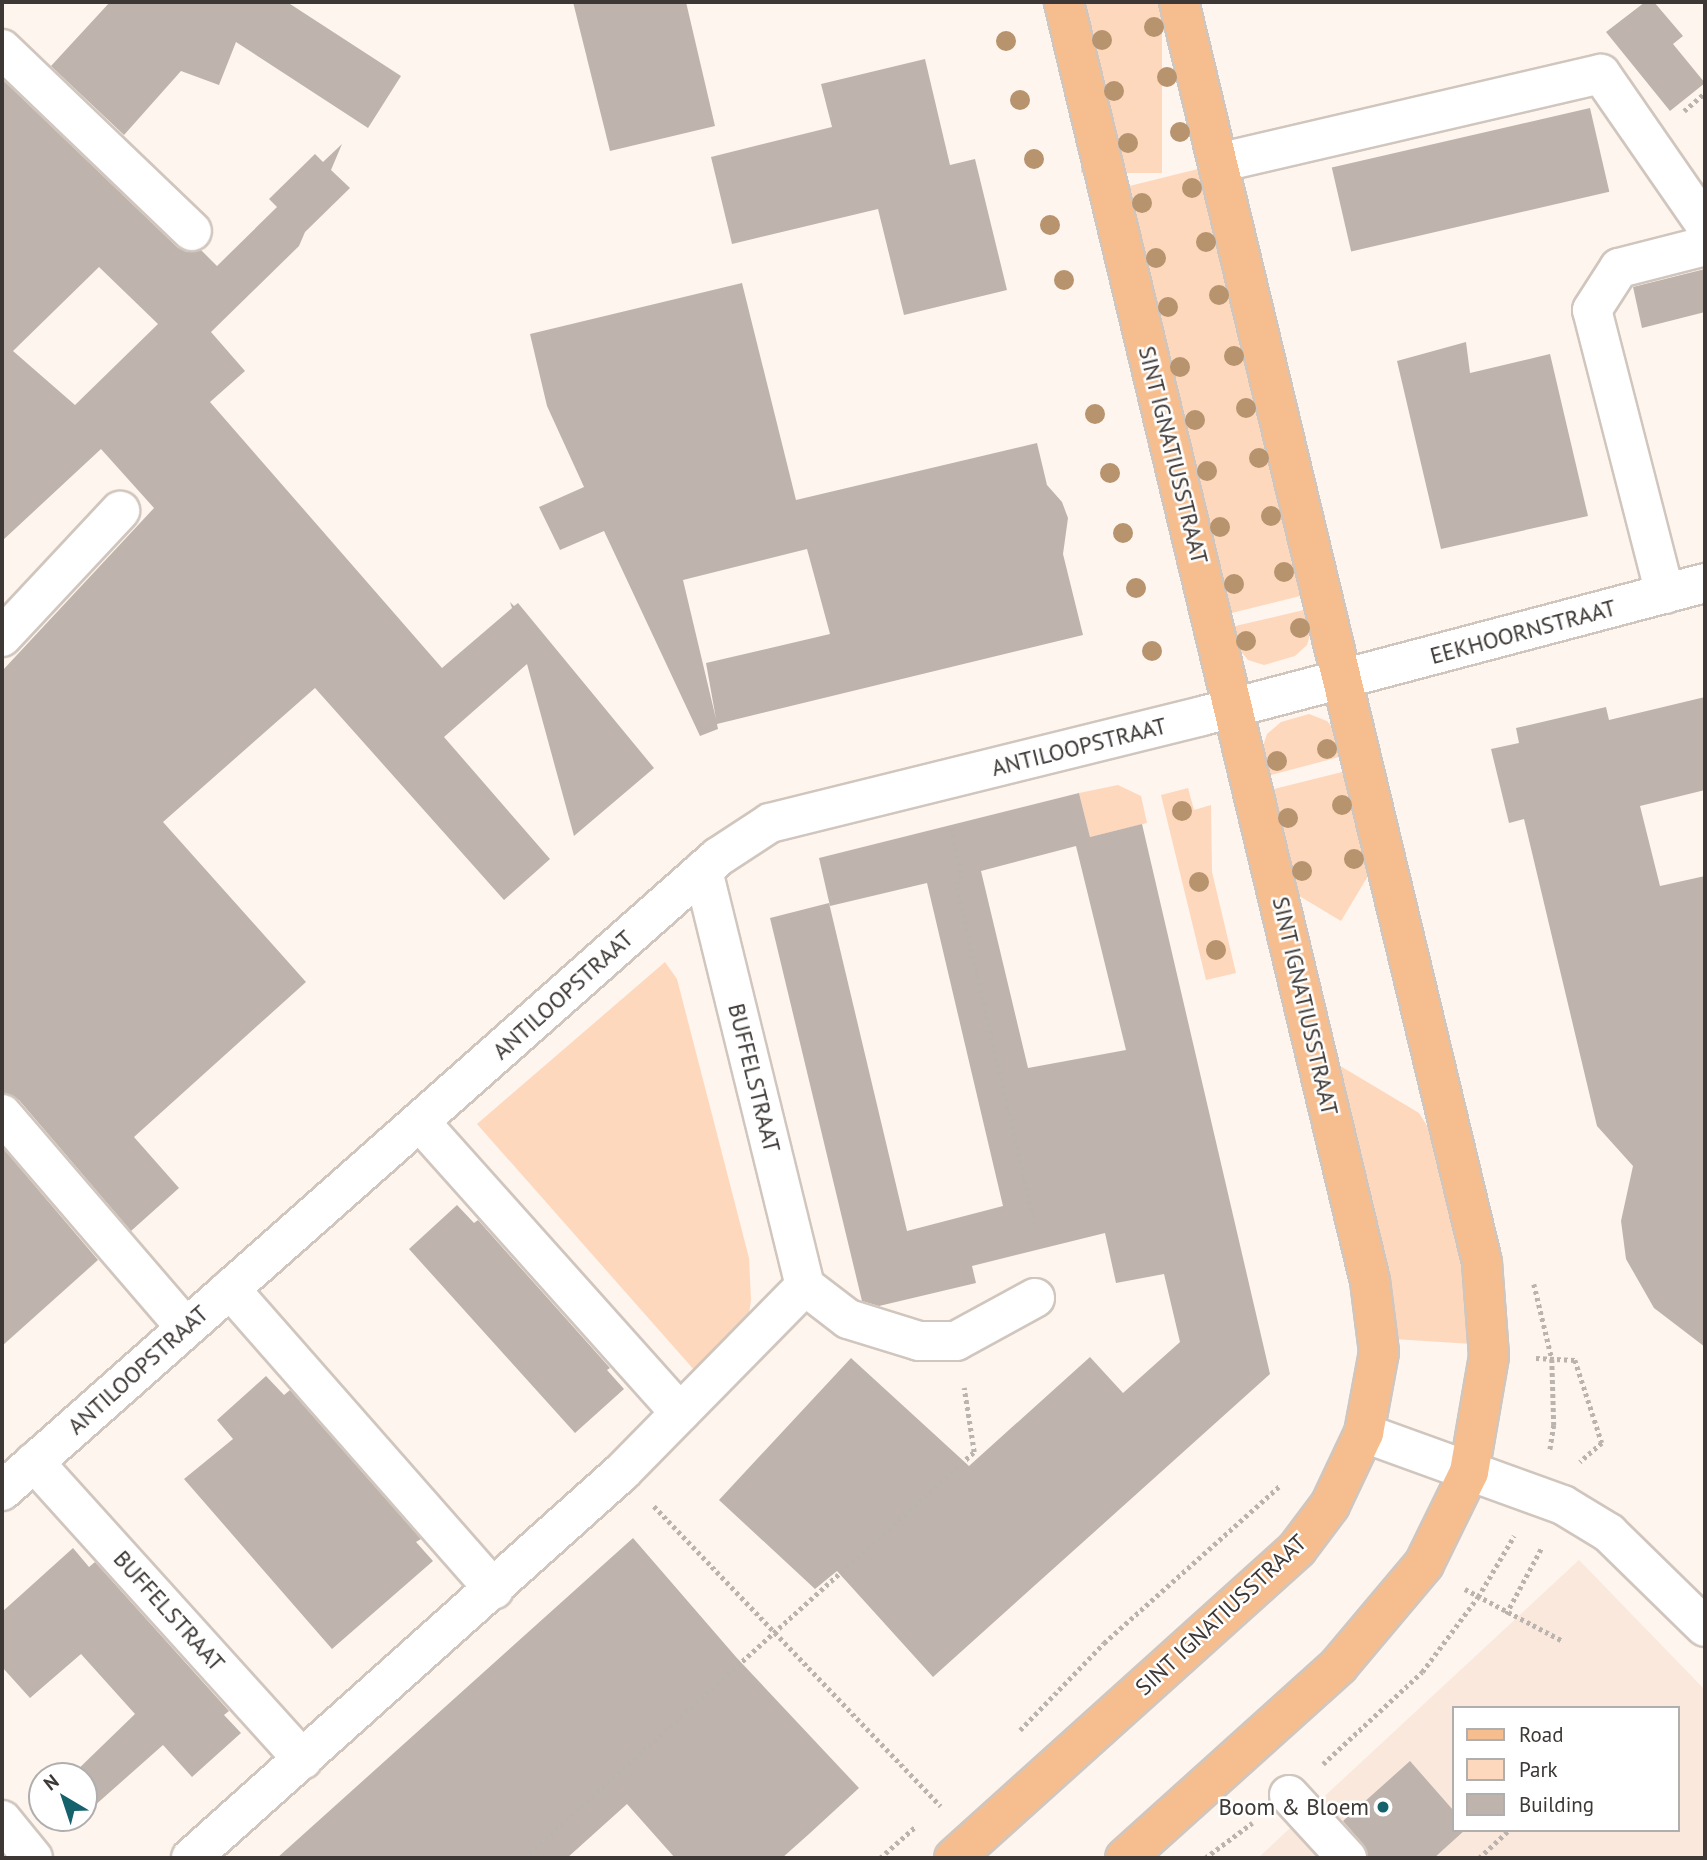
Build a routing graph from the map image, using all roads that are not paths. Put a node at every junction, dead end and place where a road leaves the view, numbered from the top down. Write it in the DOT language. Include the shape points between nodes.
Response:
graph roads {
  1 [pos="1064,2"];
  2 [pos="1179,2"];
  3 [pos="2,49"];
  4 [pos="1218,163"];
  5 [pos="1705,224"];
  6 [pos="192,231"];
  7 [pos="1705,246"];
  8 [pos="120,510"];
  9 [pos="1705,583"];
  10 [pos="1665,594"];
  11 [pos="2,637"];
  12 [pos="1341,679"];
  13 [pos="1235,706"];
  14 [pos="703,870"];
  15 [pos="2,1114"];
  16 [pos="419,1122"];
  17 [pos="805,1286"];
  18 [pos="230,1289"];
  19 [pos="1035,1298"];
  20 [pos="186,1328"];
  21 [pos="680,1413"];
  22 [pos="1364,1433"];
  23 [pos="34,1462"];
  24 [pos="1468,1472"];
  25 [pos="2,1491"];
  26 [pos="494,1589"];
  27 [pos="1705,1627"];
  28 [pos="303,1760"];
  29 [pos="1289,1795"];
  30 [pos="2,1820"];
  31 [pos="964,1850"];
  32 [pos="33,1858"];
  33 [pos="191,1858"];
  34 [pos="1125,1858"];
  35 [pos="1347,1858"];
  1 -- 13 [label="main road, SINT IGNATIUSSTRAAT"];
  2 -- 4 [label="main road"];
  3 -- 6 [label="street"];
  4 -- 5 [label="street" via="1601,74"];
  4 -- 12 [label="main road"];
  7 -- 10 [label="street" via="1619,268 1592,310"];
  8 -- 11 [label="street"];
  9 -- 10 [label="street, EEKHOORNSTRAAT"];
  10 -- 12 [label="street, EEKHOORNSTRAAT"];
  12 -- 13 [label="street, EEKHOORNSTRAAT"];
  12 -- 24 [label="main road" via="1482,1262 1489,1356"];
  13 -- 14 [label="street, ANTILOOPSTRAAT" via="770,823"];
  13 -- 22 [label="main road, SINT IGNATIUSSTRAAT" via="1370,1281 1379,1352"];
  14 -- 16 [label="street, ANTILOOPSTRAAT"];
  14 -- 17 [label="street, BUFFELSTRAAT"];
  15 -- 20 [label="street"];
  16 -- 18 [label="street, ANTILOOPSTRAAT"];
  16 -- 21 [label="street"];
  17 -- 19 [label="street" via="848,1319 919,1341 956,1341"];
  17 -- 21 [label="street"];
  18 -- 20 [label="street, ANTILOOPSTRAAT"];
  18 -- 26 [label="street"];
  20 -- 23 [label="street, ANTILOOPSTRAAT"];
  21 -- 26 [label="street"];
  22 -- 24 [label="street"];
  22 -- 31 [label="main road, SINT IGNATIUSSTRAAT" via="1330,1505 1297,1549"];
  23 -- 25 [label="street, ANTILOOPSTRAAT"];
  23 -- 28 [label="street, BUFFELSTRAAT"];
  24 -- 27 [label="street" via="1537,1493 1609,1533"];
  24 -- 34 [label="main road" via="1424,1564 1382,1618 1339,1665"];
  26 -- 28 [label="street"];
  28 -- 33 [label="street"];
  29 -- 35 [label="street"];
  30 -- 32 [label="street"];
}
